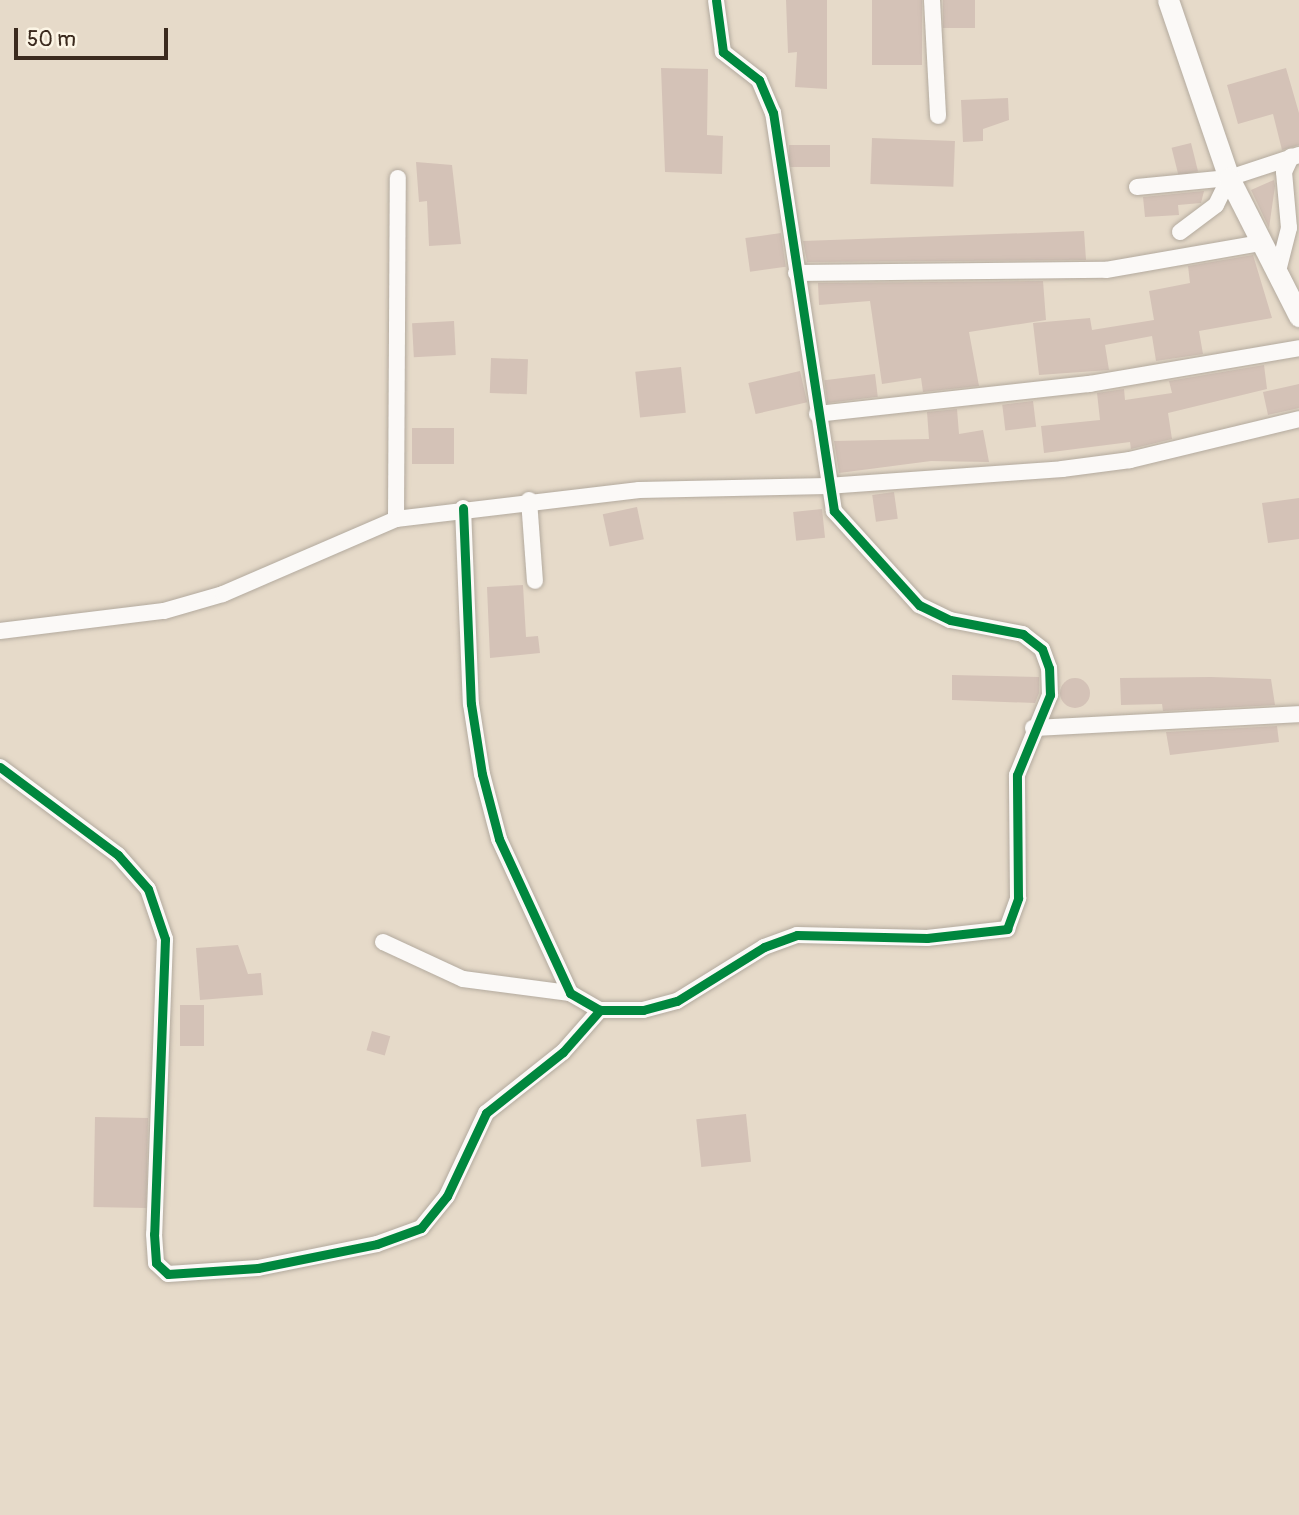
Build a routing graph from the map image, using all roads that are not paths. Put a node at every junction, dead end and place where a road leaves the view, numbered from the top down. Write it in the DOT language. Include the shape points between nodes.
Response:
graph roads {
  1 [pos="716,0"];
  2 [pos="932,0"];
  3 [pos="1168,0"];
  4 [pos="938,116"];
  5 [pos="1295,156"];
  6 [pos="398,178"];
  7 [pos="1229,178"];
  8 [pos="1137,187"];
  9 [pos="1180,232"];
  10 [pos="1260,243"];
  11 [pos="796,273"];
  12 [pos="1277,275"];
  13 [pos="1299,316"];
  14 [pos="1299,348"];
  15 [pos="817,414"];
  16 [pos="1299,419"];
  17 [pos="827,486"];
  18 [pos="529,500"];
  19 [pos="463,508"];
  20 [pos="396,519"];
  21 [pos="535,581"];
  22 [pos="0,631"];
  23 [pos="1299,714"];
  24 [pos="1033,728"];
  25 [pos="0,767"];
  26 [pos="383,942"];
  27 [pos="570,993"];
  28 [pos="600,1010"];
  1 -- 11 [label="street" via="723,52 768,93"];
  2 -- 4 [label="street"];
  3 -- 7 [label="street"];
  5 -- 7 [label="street"];
  5 -- 12 [label="street" via="1284,172 1289,228"];
  6 -- 20 [label="street"];
  7 -- 8 [label="street"];
  7 -- 9 [label="street" via="1216,205"];
  7 -- 10 [label="street"];
  10 -- 11 [label="street" via="1106,270"];
  10 -- 12 [label="street"];
  11 -- 15 [label="street"];
  12 -- 13 [label="street"];
  14 -- 15 [label="street" via="1051,389"];
  15 -- 17 [label="street"];
  16 -- 17 [label="street" via="1116,462"];
  17 -- 18 [label="street"];
  17 -- 24 [label="street" via="845,529 919,605 950,620 1023,634 1042,649 1050,695"];
  18 -- 19 [label="street"];
  18 -- 21 [label="street"];
  19 -- 20 [label="street"];
  19 -- 27 [label="street" via="471,704 482,774 499,839"];
  20 -- 22 [label="street" via="200,601"];
  23 -- 24 [label="street"];
  24 -- 28 [label="street" via="1017,775 1018,898 1007,929 927,938 797,935 764,947 677,1001"];
  25 -- 28 [label="street" via="118,855 148,889 165,939 154,1234 156,1263 167,1274 258,1268 377,1244 421,1228 447,1196 486,1113 562,1052"];
  26 -- 27 [label="street" via="463,979"];
  27 -- 28 [label="street"];
}
